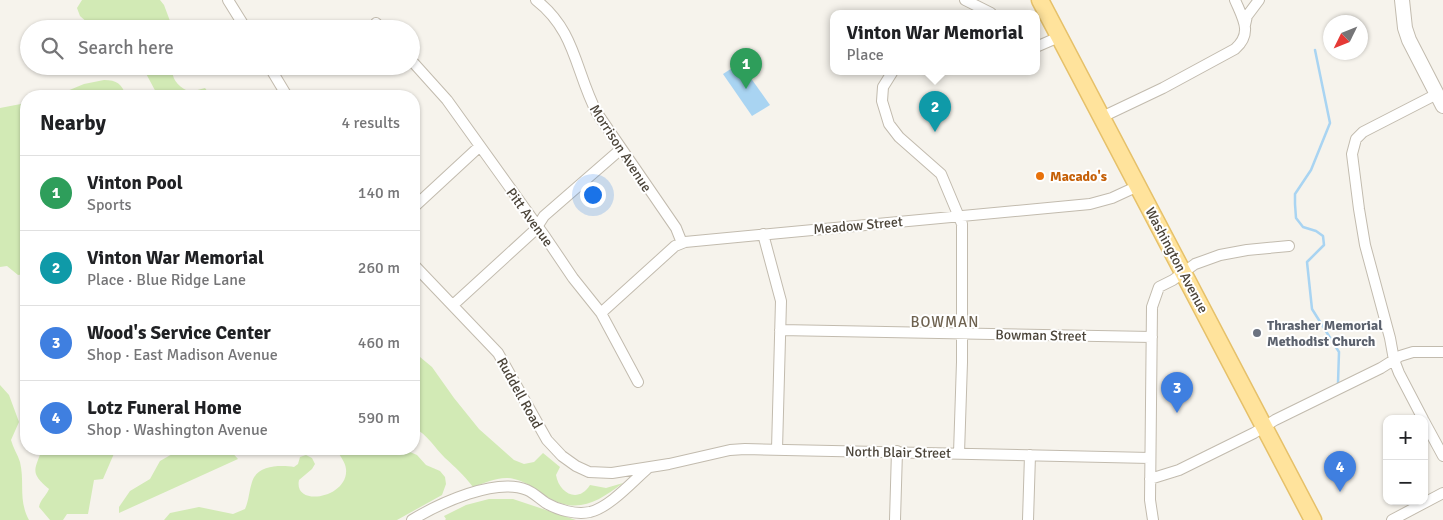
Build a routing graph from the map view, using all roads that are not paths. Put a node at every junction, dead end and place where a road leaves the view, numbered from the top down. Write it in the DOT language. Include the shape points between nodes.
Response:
graph roads {
  1 [pos="228,0"];
  2 [pos="536,0"];
  3 [pos="965,0"];
  4 [pos="1040,0"];
  5 [pos="1235,0"];
  6 [pos="1259,0"];
  7 [pos="1402,0"];
  8 [pos="985,10"];
  9 [pos="240,20"];
  10 [pos="1245,25"];
  11 [pos="1059,37"];
  12 [pos="1040,45"];
  13 [pos="420,70"];
  14 [pos="274,75"];
  15 [pos="890,75"];
  16 [pos="283,90"];
  17 [pos="1440,100"];
  18 [pos="1102,117"];
  19 [pos="480,146"];
  20 [pos="621,148"];
  21 [pos="1138,186"];
  22 [pos="420,201"];
  23 [pos="958,216"];
  24 [pos="538,226"];
  25 [pos="763,234"];
  26 [pos="682,243"];
  27 [pos="1289,246"];
  28 [pos="420,271"];
  29 [pos="1184,272"];
  30 [pos="453,305"];
  31 [pos="601,313"];
  32 [pos="780,330"];
  33 [pos="962,334"];
  34 [pos="1152,338"];
  35 [pos="1443,352"];
  36 [pos="1394,360"];
  37 [pos="638,382"];
  38 [pos="1421,415"];
  39 [pos="1265,426"];
  40 [pos="1428,428"];
  41 [pos="777,449"];
  42 [pos="897,451"];
  43 [pos="959,453"];
  44 [pos="1030,455"];
  45 [pos="1443,456"];
  46 [pos="1150,458"];
  47 [pos="648,468"];
  48 [pos="1150,479"];
  49 [pos="1443,493"];
  50 [pos="412,520"];
  51 [pos="895,520"];
  52 [pos="1028,520"];
  53 [pos="1154,520"];
  54 [pos="1313,520"];
  55 [pos="1392,520"];
  1 -- 9 [label="street"];
  2 -- 20 [label="street, Morrison Avenue" via="564,31 588,96"];
  3 -- 8 [label="street"];
  4 -- 11 [label="main road, Washington Avenue"];
  5 -- 10 [label="street"];
  6 -- 10 [label="street" via="1247,16"];
  7 -- 17 [label="street" via="1409,40"];
  10 -- 18 [label="street" via="1242,43 1235,49"];
  11 -- 12 [label="street"];
  11 -- 18 [label="main road, Washington Avenue"];
  13 -- 19 [label="street, Pitt Avenue" via="447,100"];
  14 -- 16 [label="street"];
  15 -- 23 [label="street" via="882,101 889,124 941,174"];
  17 -- 36 [label="street" via="1363,132 1356,139 1352,154 1365,245"];
  18 -- 21 [label="main road, Washington Avenue"];
  19 -- 22 [label="street"];
  19 -- 24 [label="street, Pitt Avenue"];
  20 -- 24 [label="street" via="544,216"];
  20 -- 26 [label="street, Morrison Avenue" via="676,228"];
  21 -- 23 [label="street, Meadow Street" via="1096,203"];
  21 -- 29 [label="main road, Washington Avenue"];
  23 -- 25 [label="street, Meadow Street"];
  23 -- 33 [label="street" via="962,228"];
  24 -- 30 [label="street"];
  24 -- 31 [label="street, Pitt Avenue"];
  25 -- 26 [label="street, Meadow Street"];
  25 -- 32 [label="street" via="779,289"];
  26 -- 31 [label="street"];
  27 -- 29 [label="street" via="1220,255 1195,264"];
  28 -- 30 [label="street, Ruddell Road"];
  29 -- 34 [label="street" via="1159,287 1152,307"];
  29 -- 39 [label="main road, Washington Avenue"];
  30 -- 47 [label="street, Ruddell Road" via="498,354 547,440 562,456 589,472 602,474"];
  31 -- 37 [label="street, Pitt Avenue"];
  32 -- 33 [label="street, Bowman Street"];
  32 -- 41 [label="street"];
  33 -- 34 [label="street, Bowman Street"];
  33 -- 43 [label="street"];
  34 -- 46 [label="street"];
  35 -- 36 [label="street" via="1406,353"];
  36 -- 38 [label="street"];
  36 -- 39 [label="street"];
  39 -- 48 [label="street" via="1179,470"];
  39 -- 54 [label="main road, Washington Avenue"];
  40 -- 45 [label="street"];
  41 -- 42 [label="street, North Blair Street"];
  41 -- 47 [label="street, North Blair Street" via="730,450"];
  42 -- 43 [label="street, North Blair Street"];
  42 -- 51 [label="street"];
  43 -- 44 [label="street, North Blair Street"];
  44 -- 46 [label="street, North Blair Street"];
  44 -- 52 [label="street"];
  46 -- 48 [label="street"];
  47 -- 50 [label="street" via="606,505 591,512 558,509 529,490 512,486 471,493"];
  48 -- 53 [label="street"];
  49 -- 55 [label="street"];
}
